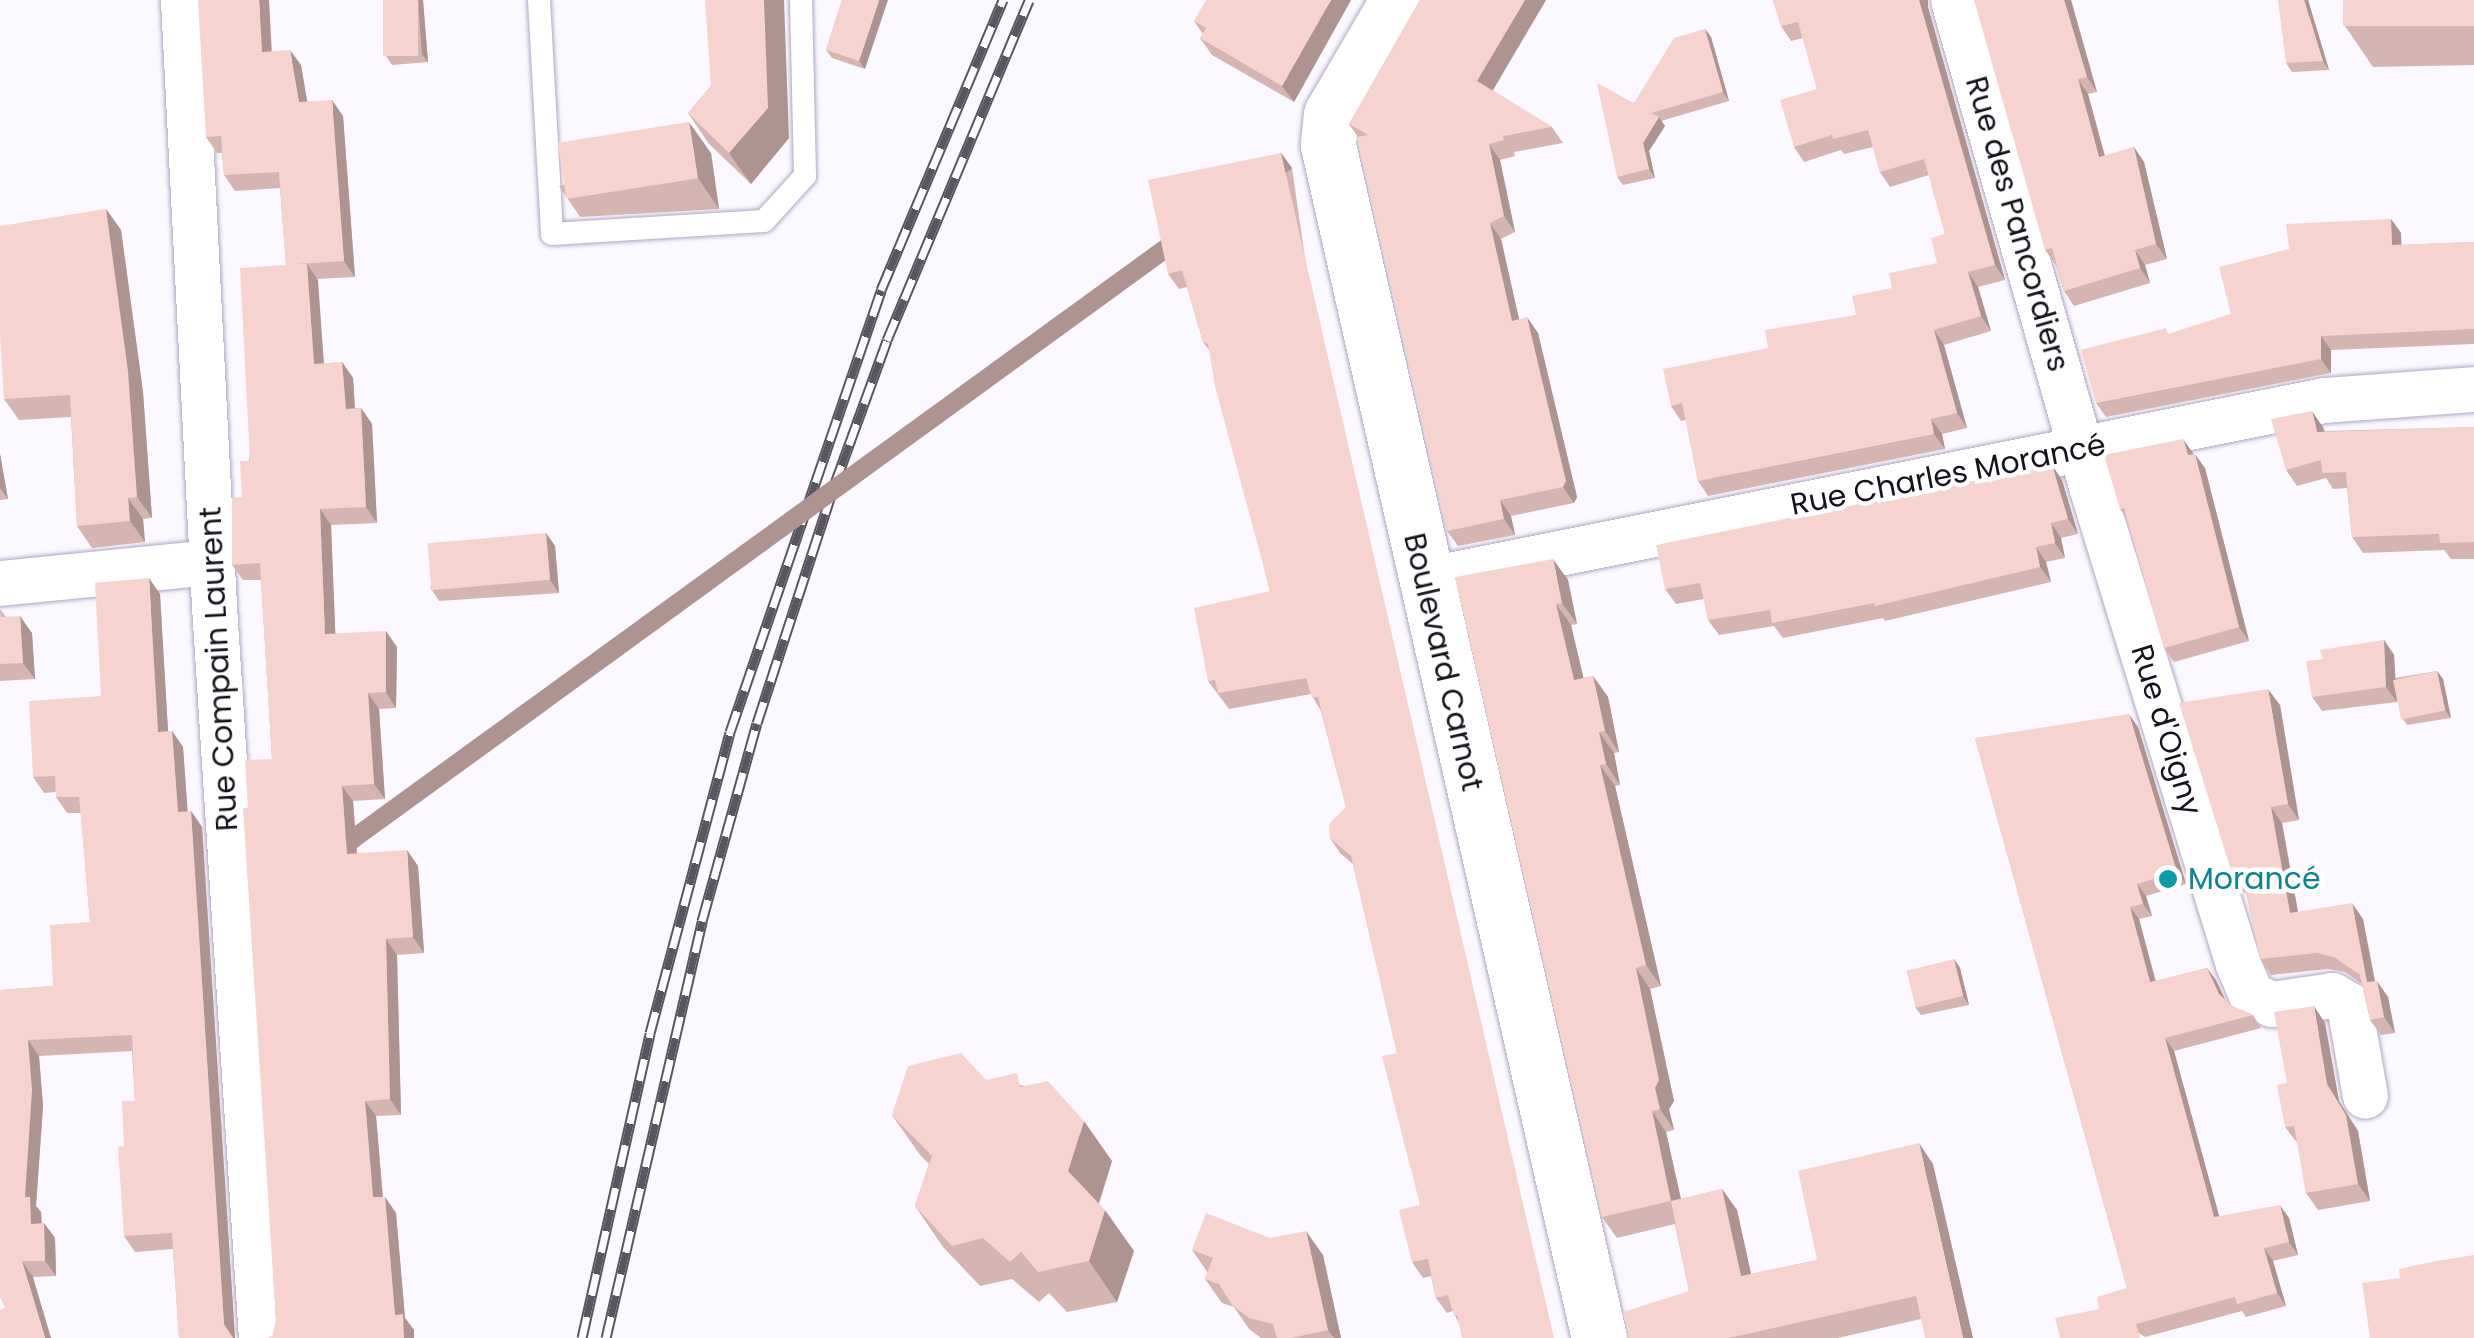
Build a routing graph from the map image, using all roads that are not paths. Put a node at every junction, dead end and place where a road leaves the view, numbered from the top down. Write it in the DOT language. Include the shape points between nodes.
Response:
graph roads {
  1 [pos="183,0"];
  2 [pos="539,0"];
  3 [pos="802,0"];
  4 [pos="1398,0"];
  5 [pos="1954,0"];
  6 [pos="2474,389"];
  7 [pos="2081,448"];
  8 [pos="212,562"];
  9 [pos="1424,580"];
  10 [pos="0,583"];
  11 [pos="2364,1096"];
  12 [pos="261,1338"];
  13 [pos="1600,1338"];
  1 -- 8 [label="street, Rue Compain Laurent"];
  2 -- 3 [label="lane" via="552,234 764,221 805,176"];
  4 -- 9 [label="street, Boulevard Carnot" via="1331,114 1328,145"];
  5 -- 7 [label="street, Rue des Pancordiers"];
  6 -- 7 [label="street, Rue Charles Morancé" via="2324,400"];
  7 -- 9 [label="street, Rue Charles Morancé"];
  7 -- 11 [label="street, Rue d'Oigny" via="2251,995 2272,1004 2332,995 2348,1005"];
  8 -- 10 [label="street"];
  8 -- 12 [label="street, Rue Compain Laurent"];
  9 -- 13 [label="street, Boulevard Carnot"];
}
